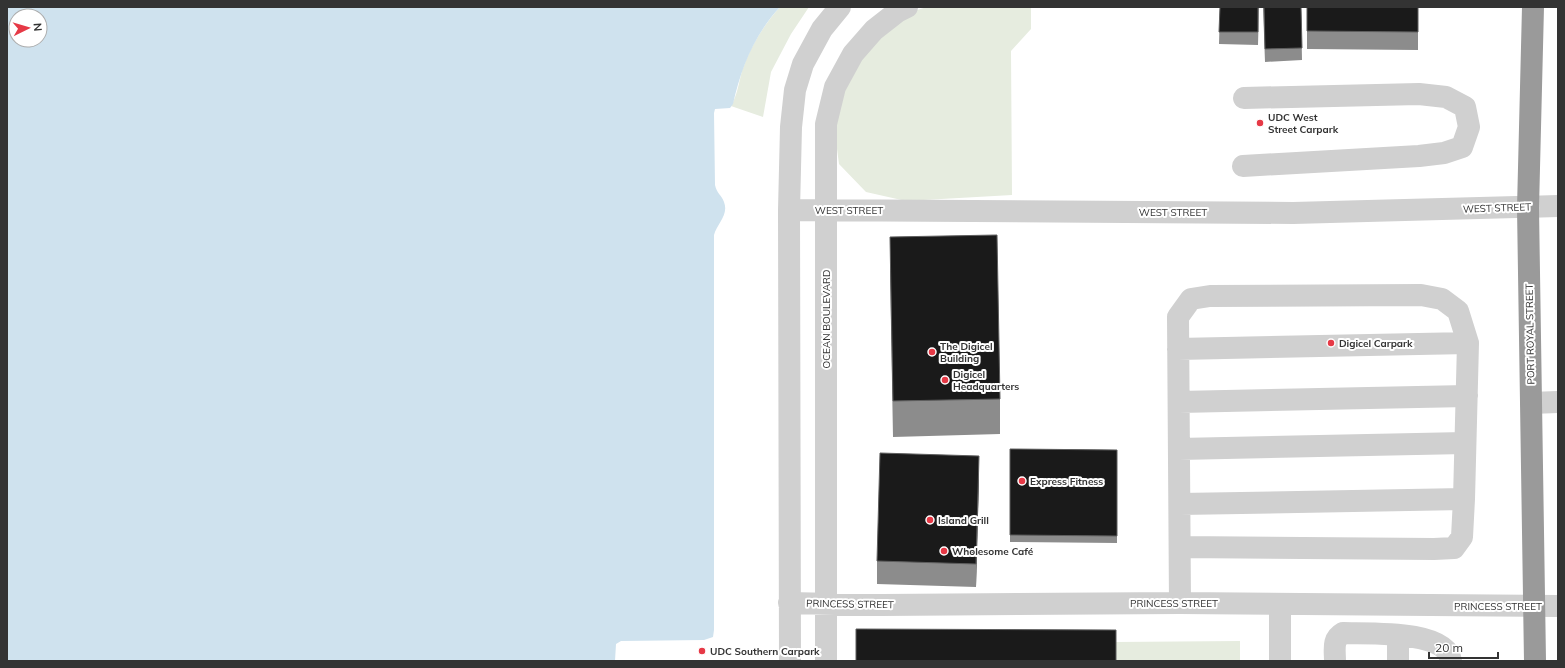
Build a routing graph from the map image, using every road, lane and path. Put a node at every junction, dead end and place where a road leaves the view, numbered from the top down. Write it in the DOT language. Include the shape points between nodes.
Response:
graph roads {
  1 [pos="840,7"];
  2 [pos="907,7"];
  3 [pos="1533,7"];
  4 [pos="1244,98"];
  5 [pos="1243,166"];
  6 [pos="1558,206"];
  7 [pos="1528,208"];
  8 [pos="789,210"];
  9 [pos="825,210"];
  10 [pos="1468,343"];
  11 [pos="1178,349"];
  12 [pos="1468,396"];
  13 [pos="1179,402"];
  14 [pos="1558,402"];
  15 [pos="1531,403"];
  16 [pos="1465,444"];
  17 [pos="1179,448"];
  18 [pos="1464,499"];
  19 [pos="1180,504"];
  20 [pos="1180,547"];
  21 [pos="789,603"];
  22 [pos="1180,603"];
  23 [pos="826,604"];
  24 [pos="1280,604"];
  25 [pos="1533,606"];
  26 [pos="1558,606"];
  27 [pos="1398,635"];
  28 [pos="790,661"];
  29 [pos="826,661"];
  30 [pos="1280,661"];
  31 [pos="1335,661"];
  32 [pos="1398,661"];
  33 [pos="1451,661"];
  34 [pos="1535,661"];
  1 -- 8 [label="street" via="822,29 803,64 795,90 791,127"];
  2 -- 9 [label="street, OCEAN BOULEVARD" via="874,30 853,54 835,87 826,124"];
  3 -- 7 [label="highway, PORT ROYAL STREET"];
  4 -- 5 [label="street" via="1420,94 1446,96 1465,107 1469,127 1462,147 1444,153"];
  6 -- 7 [label="street, WEST STREET"];
  7 -- 9 [label="street, WEST STREET" via="1293,213"];
  7 -- 15 [label="highway, PORT ROYAL STREET"];
  8 -- 9 [label="street, WEST STREET"];
  8 -- 21 [label="street"];
  9 -- 23 [label="street, OCEAN BOULEVARD"];
  10 -- 11 [label="street"];
  10 -- 11 [label="street" via="1458,311 1442,298 1421,295 1210,296 1191,299 1178,317"];
  10 -- 12 [label="street"];
  11 -- 13 [label="street"];
  12 -- 13 [label="street"];
  12 -- 16 [label="street"];
  13 -- 17 [label="street"];
  14 -- 15 [label="street"];
  15 -- 25 [label="highway, PORT ROYAL STREET"];
  16 -- 17 [label="street"];
  16 -- 18 [label="street"];
  17 -- 19 [label="street"];
  18 -- 19 [label="street"];
  18 -- 20 [label="street" via="1462,537 1454,548"];
  19 -- 20 [label="street"];
  20 -- 22 [label="street"];
  21 -- 23 [label="street, PRINCESS STREET"];
  21 -- 28 [label="street"];
  22 -- 23 [label="street, PRINCESS STREET"];
  22 -- 24 [label="street, PRINCESS STREET"];
  23 -- 29 [label="street, OCEAN BOULEVARD"];
  24 -- 25 [label="street, PRINCESS STREET"];
  24 -- 30 [label="street"];
  25 -- 26 [label="street, PRINCESS STREET"];
  25 -- 34 [label="highway, PORT ROYAL STREET"];
  27 -- 31 [label="street" via="1343,633 1335,642"];
  27 -- 32 [label="street"];
  27 -- 33 [label="street" via="1421,637 1441,645"];
}
